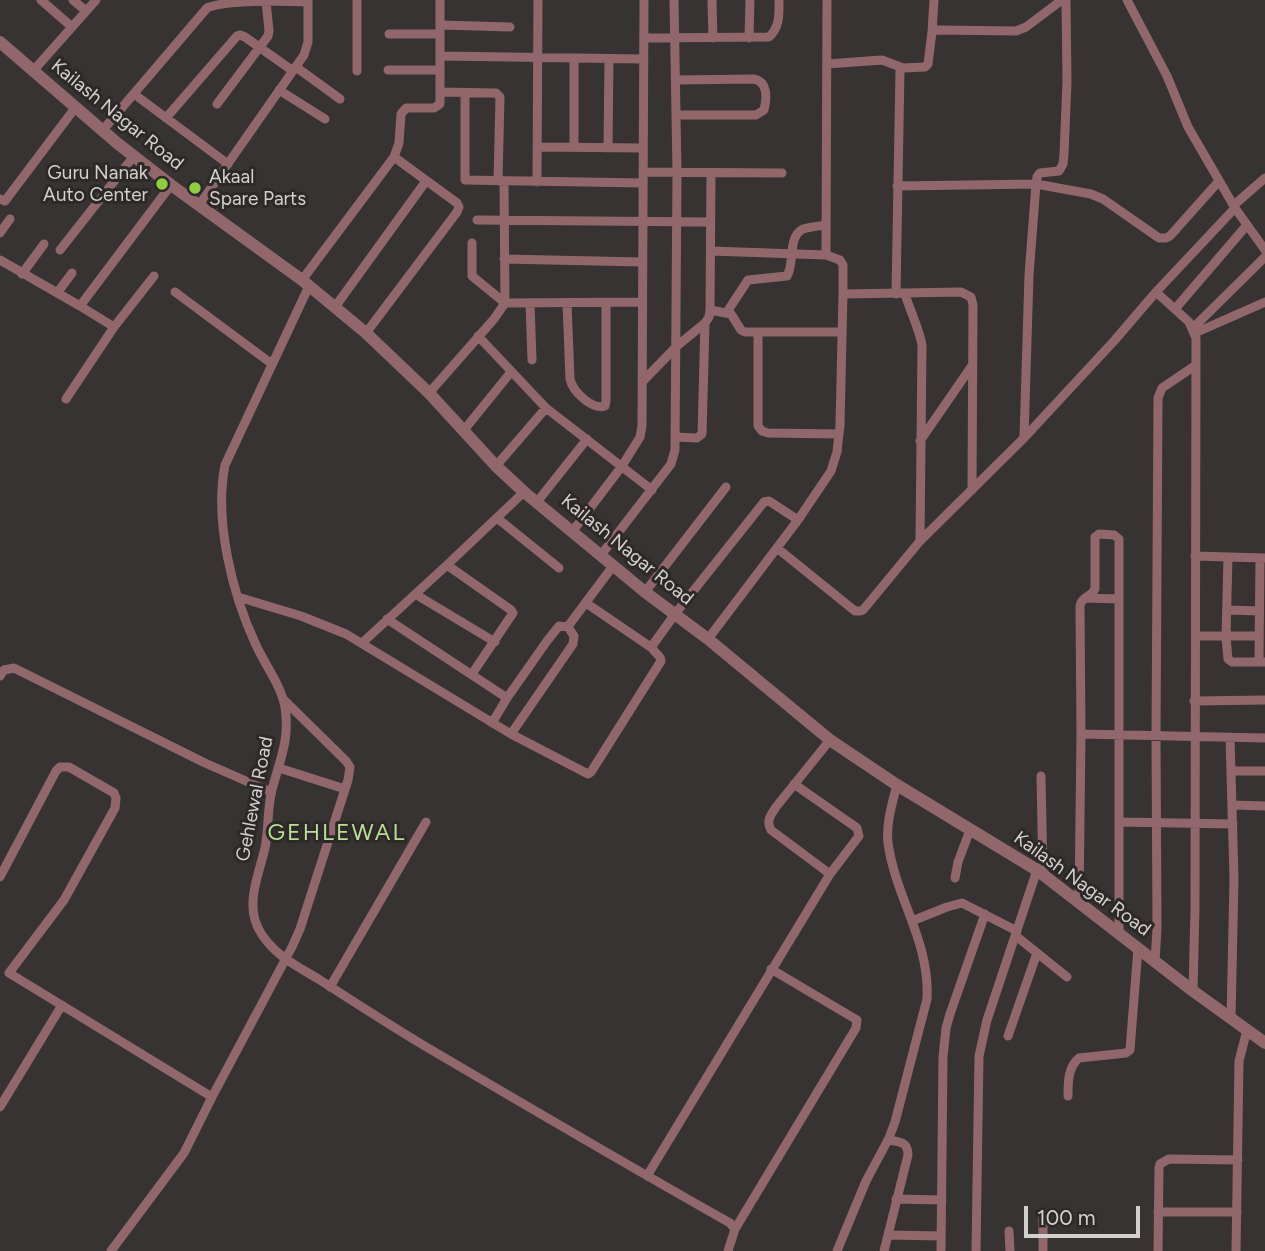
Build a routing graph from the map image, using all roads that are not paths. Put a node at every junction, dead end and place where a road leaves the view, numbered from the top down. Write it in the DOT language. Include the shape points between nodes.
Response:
graph roads {
  1 [pos="41,0"];
  2 [pos="73,0"];
  3 [pos="96,0"];
  4 [pos="357,0"];
  5 [pos="440,0"];
  6 [pos="538,0"];
  7 [pos="644,0"];
  8 [pos="674,0"];
  9 [pos="712,0"];
  10 [pos="750,0"];
  11 [pos="779,0"];
  12 [pos="827,0"];
  13 [pos="933,0"];
  14 [pos="1064,0"];
  15 [pos="1127,0"];
  16 [pos="248,1"];
  17 [pos="266,1"];
  18 [pos="307,1"];
  19 [pos="208,4"];
  20 [pos="86,11"];
  21 [pos="72,27"];
  22 [pos="510,27"];
  23 [pos="440,30"];
  24 [pos="932,32"];
  25 [pos="389,34"];
  26 [pos="675,37"];
  27 [pos="713,37"];
  28 [pos="644,38"];
  29 [pos="749,38"];
  30 [pos="0,42"];
  31 [pos="260,48"];
  32 [pos="440,56"];
  33 [pos="537,58"];
  34 [pos="574,58"];
  35 [pos="609,59"];
  36 [pos="644,59"];
  37 [pos="827,64"];
  38 [pos="903,68"];
  39 [pos="294,69"];
  40 [pos="388,70"];
  41 [pos="440,70"];
  42 [pos="33,71"];
  43 [pos="357,71"];
  44 [pos="676,79"];
  45 [pos="279,90"];
  46 [pos="441,92"];
  47 [pos="465,93"];
  48 [pos="134,94"];
  49 [pos="340,99"];
  50 [pos="217,104"];
  51 [pos="75,108"];
  52 [pos="677,115"];
  53 [pos="166,118"];
  54 [pos="326,119"];
  55 [pos="102,131"];
  56 [pos="537,147"];
  57 [pos="574,147"];
  58 [pos="608,148"];
  59 [pos="643,148"];
  60 [pos="134,156"];
  61 [pos="394,157"];
  62 [pos="228,164"];
  63 [pos="643,172"];
  64 [pos="677,172"];
  65 [pos="711,173"];
  66 [pos="782,173"];
  67 [pos="1265,178"];
  68 [pos="426,181"];
  69 [pos="501,181"];
  70 [pos="1219,181"];
  71 [pos="537,182"];
  72 [pos="643,183"];
  73 [pos="1036,184"];
  74 [pos="171,185"];
  75 [pos="898,186"];
  76 [pos="0,199"];
  77 [pos="200,205"];
  78 [pos="1234,206"];
  79 [pos="10,219"];
  80 [pos="477,220"];
  81 [pos="505,220"];
  82 [pos="642,221"];
  83 [pos="676,222"];
  84 [pos="710,222"];
  85 [pos="826,225"];
  86 [pos="1247,225"];
  87 [pos="0,233"];
  88 [pos="472,243"];
  89 [pos="44,244"];
  90 [pos="60,250"];
  91 [pos="1265,250"];
  92 [pos="711,251"];
  93 [pos="793,253"];
  94 [pos="826,255"];
  95 [pos="1265,257"];
  96 [pos="505,259"];
  97 [pos="0,260"];
  98 [pos="642,262"];
  99 [pos="72,273"];
  100 [pos="23,274"];
  101 [pos="154,276"];
  102 [pos="306,283"];
  103 [pos="175,292"];
  104 [pos="1156,292"];
  105 [pos="57,293"];
  106 [pos="844,294"];
  107 [pos="900,294"];
  108 [pos="642,302"];
  109 [pos="1265,302"];
  110 [pos="505,303"];
  111 [pos="530,303"];
  112 [pos="567,303"];
  113 [pos="606,303"];
  114 [pos="80,306"];
  115 [pos="335,307"];
  116 [pos="1175,309"];
  117 [pos="710,310"];
  118 [pos="727,313"];
  119 [pos="705,323"];
  120 [pos="114,327"];
  121 [pos="1194,331"];
  122 [pos="841,332"];
  123 [pos="366,333"];
  124 [pos="758,333"];
  125 [pos="478,336"];
  126 [pos="677,346"];
  127 [pos="532,360"];
  128 [pos="272,364"];
  129 [pos="972,365"];
  130 [pos="1196,365"];
  131 [pos="511,372"];
  132 [pos="643,381"];
  133 [pos="429,393"];
  134 [pos="66,400"];
  135 [pos="547,408"];
  136 [pos="464,430"];
  137 [pos="839,434"];
  138 [pos="676,437"];
  139 [pos="1024,438"];
  140 [pos="587,439"];
  141 [pos="920,442"];
  142 [pos="496,466"];
  143 [pos="622,466"];
  144 [pos="726,487"];
  145 [pos="652,490"];
  146 [pos="972,490"];
  147 [pos="524,492"];
  148 [pos="537,502"];
  149 [pos="497,518"];
  150 [pos="797,520"];
  151 [pos="572,532"];
  152 [pos="920,541"];
  153 [pos="777,548"];
  154 [pos="601,555"];
  155 [pos="1195,556"];
  156 [pos="1228,557"];
  157 [pos="1262,558"];
  158 [pos="447,565"];
  159 [pos="613,566"];
  160 [pos="559,568"];
  161 [pos="645,592"];
  162 [pos="415,594"];
  163 [pos="238,597"];
  164 [pos="1085,598"];
  165 [pos="1119,599"];
  166 [pos="586,603"];
  167 [pos="1227,610"];
  168 [pos="1259,611"];
  169 [pos="675,614"];
  170 [pos="387,619"];
  171 [pos="568,627"];
  172 [pos="1196,636"];
  173 [pos="1259,636"];
  174 [pos="1226,637"];
  175 [pos="708,639"];
  176 [pos="495,642"];
  177 [pos="362,643"];
  178 [pos="652,648"];
  179 [pos="1262,662"];
  180 [pos="472,674"];
  181 [pos="0,676"];
  182 [pos="507,698"];
  183 [pos="283,699"];
  184 [pos="1265,700"];
  185 [pos="1195,701"];
  186 [pos="492,723"];
  187 [pos="511,734"];
  188 [pos="1081,734"];
  189 [pos="1118,735"];
  190 [pos="1156,736"];
  191 [pos="1195,737"];
  192 [pos="1230,737"];
  193 [pos="1265,738"];
  194 [pos="831,740"];
  195 [pos="279,768"];
  196 [pos="1231,771"];
  197 [pos="1265,771"];
  198 [pos="1041,776"];
  199 [pos="794,784"];
  200 [pos="897,785"];
  201 [pos="345,789"];
  202 [pos="271,792"];
  203 [pos="1232,805"];
  204 [pos="1265,806"];
  205 [pos="426,822"];
  206 [pos="1119,822"];
  207 [pos="1156,822"];
  208 [pos="1194,822"];
  209 [pos="1233,824"];
  210 [pos="971,830"];
  211 [pos="1040,873"];
  212 [pos="830,874"];
  213 [pos="0,877"];
  214 [pos="955,878"];
  215 [pos="1079,902"];
  216 [pos="985,914"];
  217 [pos="912,921"];
  218 [pos="1016,933"];
  219 [pos="1119,934"];
  220 [pos="1138,948"];
  221 [pos="1037,953"];
  222 [pos="286,958"];
  223 [pos="1155,961"];
  224 [pos="771,969"];
  225 [pos="5,971"];
  226 [pos="1067,977"];
  227 [pos="330,987"];
  228 [pos="1193,991"];
  229 [pos="62,1005"];
  230 [pos="1231,1018"];
  231 [pos="1247,1030"];
  232 [pos="1008,1036"];
  233 [pos="1265,1043"];
  234 [pos="1068,1096"];
  235 [pos="212,1097"];
  236 [pos="0,1107"];
  237 [pos="888,1140"];
  238 [pos="1238,1160"];
  239 [pos="647,1176"];
  240 [pos="896,1199"];
  241 [pos="942,1200"];
  242 [pos="1158,1212"];
  243 [pos="1237,1212"];
  244 [pos="1043,1214"];
  245 [pos="735,1230"];
  246 [pos="1009,1231"];
  247 [pos="888,1235"];
  248 [pos="941,1236"];
  249 [pos="111,1251"];
  250 [pos="728,1251"];
  251 [pos="837,1251"];
  252 [pos="884,1251"];
  253 [pos="941,1251"];
  254 [pos="976,1251"];
  255 [pos="1010,1251"];
  256 [pos="1043,1251"];
  257 [pos="1158,1251"];
  258 [pos="1236,1251"];
  1 -- 21 [label="street"];
  2 -- 20 [label="street"];
  3 -- 20 [label="street"];
  4 -- 43 [label="street"];
  5 -- 23 [label="street"];
  6 -- 33 [label="street"];
  7 -- 28 [label="street"];
  8 -- 26 [label="street"];
  9 -- 27 [label="street"];
  10 -- 29 [label="street"];
  11 -- 29 [label="street" via="775,32 769,37"];
  12 -- 37 [label="street"];
  13 -- 24 [label="street"];
  14 -- 24 [label="street" via="1016,31"];
  14 -- 73 [label="street" via="1063,164 1056,172 1040,173"];
  15 -- 70 [label="street"];
  16 -- 17 [label="street"];
  16 -- 19 [label="street"];
  17 -- 18 [label="street"];
  17 -- 31 [label="street" via="269,31"];
  18 -- 39 [label="street" via="307,49"];
  19 -- 48 [label="street"];
  20 -- 21 [label="street"];
  21 -- 42 [label="street"];
  22 -- 23 [label="street"];
  23 -- 25 [label="street"];
  23 -- 32 [label="street"];
  24 -- 38 [label="street" via="928,65"];
  26 -- 27 [label="street"];
  26 -- 28 [label="street"];
  26 -- 44 [label="street"];
  27 -- 29 [label="street"];
  28 -- 36 [label="street"];
  30 -- 42 [label="street, Kailash Nagar Road"];
  31 -- 39 [label="street"];
  31 -- 50 [label="street"];
  31 -- 53 [label="street" via="237,36"];
  32 -- 33 [label="street"];
  32 -- 41 [label="street"];
  33 -- 34 [label="street"];
  33 -- 56 [label="street"];
  34 -- 35 [label="street"];
  34 -- 57 [label="street"];
  35 -- 36 [label="street"];
  35 -- 58 [label="street"];
  36 -- 59 [label="street"];
  37 -- 38 [label="street" via="882,60"];
  37 -- 85 [label="street"];
  38 -- 75 [label="street"];
  39 -- 45 [label="street"];
  39 -- 49 [label="street"];
  40 -- 41 [label="street"];
  41 -- 46 [label="street"];
  42 -- 51 [label="street, Kailash Nagar Road"];
  44 -- 52 [label="street"];
  44 -- 52 [label="street" via="759,80 766,105 756,115"];
  45 -- 54 [label="street"];
  45 -- 62 [label="street"];
  46 -- 47 [label="street"];
  46 -- 61 [label="street" via="437,106 402,110"];
  47 -- 69 [label="street" via="496,93 500,97"];
  47 -- 69 [label="street" via="465,180"];
  48 -- 53 [label="street"];
  48 -- 55 [label="street"];
  51 -- 55 [label="street, Kailash Nagar Road"];
  51 -- 76 [label="street" via="5,201"];
  52 -- 64 [label="street"];
  53 -- 62 [label="street"];
  55 -- 60 [label="street, Kailash Nagar Road"];
  56 -- 57 [label="street"];
  56 -- 71 [label="street"];
  57 -- 58 [label="street"];
  58 -- 59 [label="street"];
  59 -- 63 [label="street"];
  60 -- 74 [label="street, Kailash Nagar Road"];
  60 -- 90 [label="street"];
  61 -- 68 [label="street"];
  61 -- 102 [label="street, Gehlewal Road"];
  62 -- 77 [label="street"];
  63 -- 64 [label="street"];
  63 -- 72 [label="street"];
  64 -- 65 [label="street"];
  64 -- 83 [label="street"];
  65 -- 66 [label="street"];
  65 -- 84 [label="street"];
  67 -- 78 [label="street"];
  68 -- 115 [label="street"];
  68 -- 123 [label="street" via="459,207"];
  69 -- 71 [label="street"];
  69 -- 81 [label="street"];
  70 -- 73 [label="street" via="1163,239 1103,199"];
  70 -- 78 [label="street"];
  71 -- 72 [label="street"];
  72 -- 82 [label="street"];
  73 -- 75 [label="street"];
  73 -- 139 [label="street"];
  74 -- 77 [label="street, Kailash Nagar Road"];
  74 -- 114 [label="street"];
  75 -- 107 [label="street"];
  77 -- 102 [label="street, Kailash Nagar Road"];
  78 -- 86 [label="street"];
  78 -- 104 [label="street"];
  79 -- 87 [label="street"];
  80 -- 81 [label="street"];
  81 -- 82 [label="street"];
  81 -- 96 [label="street"];
  82 -- 83 [label="street"];
  82 -- 98 [label="street"];
  83 -- 84 [label="street"];
  83 -- 126 [label="street"];
  84 -- 92 [label="street"];
  85 -- 93 [label="street" via="801,231 794,239"];
  85 -- 94 [label="street"];
  86 -- 91 [label="street"];
  86 -- 116 [label="street"];
  88 -- 110 [label="street" via="472,276"];
  89 -- 100 [label="street"];
  92 -- 93 [label="street"];
  92 -- 117 [label="street"];
  93 -- 94 [label="street"];
  93 -- 118 [label="street" via="787,276 748,280"];
  94 -- 106 [label="street" via="843,265"];
  95 -- 121 [label="street"];
  96 -- 98 [label="street"];
  96 -- 110 [label="street"];
  97 -- 100 [label="street"];
  98 -- 108 [label="street"];
  99 -- 105 [label="street"];
  100 -- 105 [label="street"];
  101 -- 120 [label="street"];
  102 -- 115 [label="street, Kailash Nagar Road"];
  102 -- 128 [label="street, Gehlewal Road"];
  103 -- 128 [label="street"];
  104 -- 116 [label="street"];
  104 -- 139 [label="street"];
  105 -- 114 [label="street"];
  106 -- 107 [label="street"];
  106 -- 122 [label="street"];
  107 -- 129 [label="street" via="961,292 971,297"];
  107 -- 141 [label="street" via="922,345"];
  108 -- 113 [label="street"];
  108 -- 132 [label="street"];
  109 -- 121 [label="street"];
  110 -- 111 [label="street"];
  110 -- 125 [label="street"];
  111 -- 112 [label="street"];
  111 -- 127 [label="street"];
  112 -- 113 [label="street"];
  112 -- 113 [label="street" via="572,386 601,408 606,401"];
  114 -- 120 [label="street"];
  115 -- 123 [label="street, Kailash Nagar Road"];
  116 -- 121 [label="street"];
  117 -- 118 [label="street"];
  117 -- 119 [label="street"];
  118 -- 124 [label="street" via="744,332"];
  119 -- 126 [label="street"];
  119 -- 138 [label="street" via="702,434"];
  120 -- 134 [label="street"];
  121 -- 130 [label="street"];
  122 -- 124 [label="street"];
  122 -- 137 [label="street"];
  123 -- 133 [label="street, Kailash Nagar Road"];
  124 -- 137 [label="street" via="758,426 762,431"];
  125 -- 131 [label="street"];
  125 -- 133 [label="street"];
  126 -- 132 [label="street"];
  126 -- 138 [label="street"];
  128 -- 163 [label="street, Gehlewal Road" via="225,465 222,483 225,541"];
  129 -- 141 [label="street"];
  129 -- 146 [label="street"];
  130 -- 155 [label="street"];
  130 -- 190 [label="street" via="1162,388 1158,398"];
  131 -- 135 [label="street"];
  131 -- 136 [label="street"];
  132 -- 143 [label="street" via="640,437"];
  133 -- 136 [label="street, Kailash Nagar Road"];
  135 -- 140 [label="street"];
  135 -- 142 [label="street"];
  136 -- 142 [label="street, Kailash Nagar Road"];
  137 -- 150 [label="street" via="831,471"];
  138 -- 145 [label="street" via="674,458"];
  139 -- 146 [label="street"];
  140 -- 143 [label="street"];
  140 -- 148 [label="street"];
  141 -- 152 [label="street"];
  142 -- 147 [label="street, Kailash Nagar Road"];
  143 -- 145 [label="street"];
  143 -- 151 [label="street"];
  144 -- 161 [label="street"];
  145 -- 154 [label="street"];
  146 -- 152 [label="street"];
  147 -- 148 [label="street, Kailash Nagar Road"];
  147 -- 149 [label="street"];
  148 -- 151 [label="street, Kailash Nagar Road"];
  149 -- 158 [label="street"];
  149 -- 160 [label="street"];
  150 -- 153 [label="street"];
  150 -- 169 [label="street" via="764,502"];
  151 -- 154 [label="street, Kailash Nagar Road"];
  152 -- 153 [label="street" via="860,611"];
  153 -- 175 [label="street"];
  154 -- 159 [label="street, Kailash Nagar Road"];
  155 -- 156 [label="street"];
  155 -- 172 [label="street"];
  156 -- 157 [label="street"];
  156 -- 167 [label="street"];
  157 -- 168 [label="street"];
  158 -- 162 [label="street"];
  158 -- 176 [label="street" via="513,613"];
  159 -- 161 [label="street, Kailash Nagar Road"];
  159 -- 166 [label="street"];
  161 -- 169 [label="street, Kailash Nagar Road"];
  162 -- 170 [label="street"];
  162 -- 176 [label="street"];
  163 -- 177 [label="street" via="323,624"];
  163 -- 183 [label="street, Gehlewal Road"];
  164 -- 165 [label="street"];
  164 -- 165 [label="street" via="1095,589 1095,537 1099,534 1119,539"];
  164 -- 188 [label="street" via="1080,606"];
  165 -- 189 [label="street"];
  166 -- 171 [label="street"];
  166 -- 178 [label="street"];
  167 -- 168 [label="street"];
  167 -- 174 [label="street"];
  168 -- 173 [label="street"];
  169 -- 175 [label="street, Kailash Nagar Road"];
  169 -- 178 [label="street"];
  170 -- 177 [label="street"];
  170 -- 180 [label="street"];
  171 -- 182 [label="street" via="557,628"];
  171 -- 187 [label="street" via="573,644"];
  172 -- 174 [label="street"];
  172 -- 185 [label="street"];
  173 -- 174 [label="street"];
  173 -- 179 [label="street"];
  174 -- 179 [label="street" via="1230,661"];
  175 -- 194 [label="street, Kailash Nagar Road"];
  176 -- 180 [label="street"];
  177 -- 186 [label="street"];
  178 -- 187 [label="street" via="661,661 591,772 587,774"];
  180 -- 182 [label="street"];
  181 -- 202 [label="street" via="15,668"];
  182 -- 186 [label="street"];
  183 -- 195 [label="street, Gehlewal Road" via="286,738"];
  183 -- 201 [label="street" via="346,761 351,772"];
  184 -- 185 [label="street"];
  185 -- 191 [label="street"];
  186 -- 187 [label="street"];
  188 -- 189 [label="street"];
  188 -- 215 [label="street"];
  189 -- 190 [label="street"];
  189 -- 206 [label="street"];
  190 -- 191 [label="street"];
  190 -- 207 [label="street"];
  191 -- 192 [label="street"];
  191 -- 208 [label="street"];
  192 -- 193 [label="street"];
  192 -- 196 [label="street"];
  194 -- 199 [label="street"];
  194 -- 200 [label="street, Kailash Nagar Road"];
  195 -- 201 [label="street"];
  195 -- 202 [label="street, Gehlewal Road"];
  196 -- 197 [label="street"];
  196 -- 203 [label="street"];
  198 -- 211 [label="street"];
  199 -- 212 [label="street" via="768,818 768,825"];
  199 -- 212 [label="street" via="859,831"];
  200 -- 210 [label="street, Kailash Nagar Road"];
  200 -- 217 [label="street" via="888,842"];
  201 -- 222 [label="street" via="300,929"];
  202 -- 222 [label="street, Gehlewal Road" via="254,919 266,940"];
  203 -- 204 [label="street"];
  203 -- 209 [label="street"];
  205 -- 227 [label="street"];
  206 -- 207 [label="street"];
  206 -- 219 [label="street"];
  207 -- 208 [label="street"];
  207 -- 223 [label="street"];
  208 -- 209 [label="street"];
  208 -- 228 [label="street"];
  209 -- 230 [label="street"];
  210 -- 211 [label="street, Kailash Nagar Road"];
  210 -- 214 [label="street"];
  211 -- 215 [label="street, Kailash Nagar Road"];
  211 -- 218 [label="street"];
  212 -- 224 [label="street"];
  213 -- 225 [label="street" via="60,767 69,767 114,793 115,808 64,900"];
  215 -- 219 [label="street, Kailash Nagar Road"];
  216 -- 217 [label="street" via="958,903"];
  216 -- 218 [label="street"];
  216 -- 241 [label="street" via="946,1028"];
  217 -- 237 [label="street" via="925,963 927,999"];
  218 -- 221 [label="street"];
  218 -- 254 [label="street" via="979,1056"];
  219 -- 220 [label="street, Kailash Nagar Road"];
  220 -- 223 [label="street, Kailash Nagar Road"];
  220 -- 234 [label="street" via="1130,1050 1079,1058 1069,1075"];
  221 -- 226 [label="street"];
  221 -- 232 [label="street"];
  222 -- 227 [label="street, Gehlewal Road"];
  222 -- 235 [label="street"];
  223 -- 228 [label="street, Kailash Nagar Road"];
  224 -- 239 [label="street"];
  224 -- 245 [label="street" via="858,1023"];
  225 -- 229 [label="street"];
  227 -- 239 [label="street, Gehlewal Road"];
  228 -- 230 [label="street, Kailash Nagar Road"];
  229 -- 235 [label="street"];
  229 -- 236 [label="street"];
  230 -- 231 [label="street, Kailash Nagar Road"];
  231 -- 233 [label="street, Kailash Nagar Road"];
  231 -- 238 [label="street" via="1239,1061"];
  235 -- 249 [label="street" via="184,1153"];
  237 -- 240 [label="street" via="903,1143 908,1150"];
  237 -- 251 [label="street"];
  238 -- 242 [label="street" via="1163,1161 1158,1168"];
  238 -- 243 [label="street"];
  239 -- 245 [label="street, Gehlewal Road"];
  240 -- 241 [label="street"];
  240 -- 247 [label="street"];
  241 -- 248 [label="street"];
  242 -- 243 [label="street"];
  242 -- 257 [label="street"];
  243 -- 258 [label="street"];
  244 -- 256 [label="street"];
  245 -- 250 [label="street"];
  246 -- 255 [label="street"];
  247 -- 248 [label="street"];
  247 -- 252 [label="street"];
  248 -- 253 [label="street"];
}
